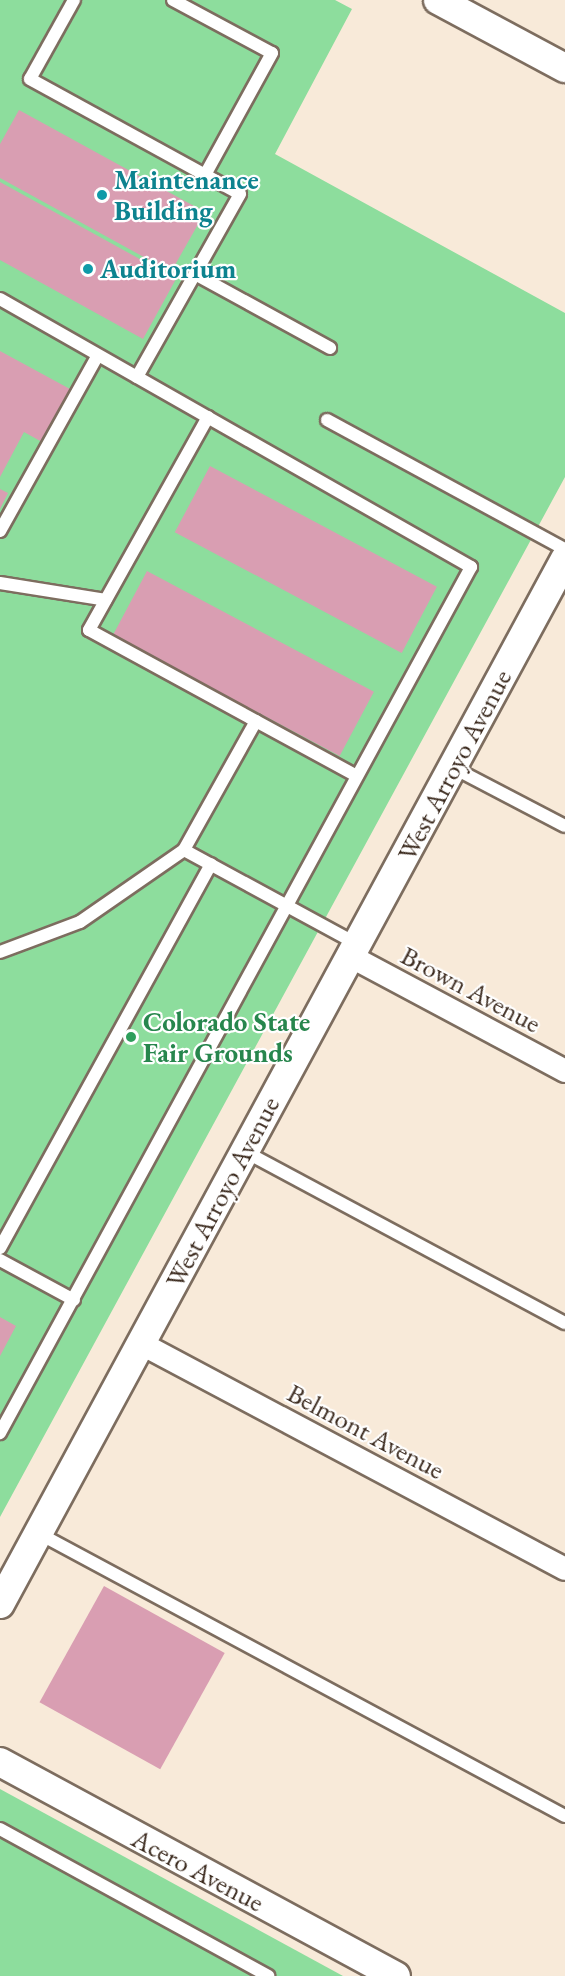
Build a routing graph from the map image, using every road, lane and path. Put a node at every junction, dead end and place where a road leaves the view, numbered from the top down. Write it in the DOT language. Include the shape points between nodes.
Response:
graph roads {
  1 [pos="74,0"];
  2 [pos="173,0"];
  3 [pos="438,0"];
  4 [pos="565,68"];
  5 [pos="205,175"];
  6 [pos="195,274"];
  7 [pos="0,299"];
  8 [pos="330,348"];
  9 [pos="98,355"];
  10 [pos="138,377"];
  11 [pos="208,417"];
  12 [pos="327,420"];
  13 [pos="0,531"];
  14 [pos="564,562"];
  15 [pos="0,583"];
  16 [pos="106,600"];
  17 [pos="256,721"];
  18 [pos="453,767"];
  19 [pos="357,777"];
  20 [pos="565,826"];
  21 [pos="184,850"];
  22 [pos="210,864"];
  23 [pos="287,906"];
  24 [pos="353,950"];
  25 [pos="0,952"];
  26 [pos="565,1071"];
  27 [pos="244,1151"];
  28 [pos="0,1248"];
  29 [pos="0,1260"];
  30 [pos="74,1300"];
  31 [pos="565,1323"];
  32 [pos="140,1343"];
  33 [pos="0,1433"];
  34 [pos="37,1532"];
  35 [pos="565,1569"];
  36 [pos="0,1604"];
  37 [pos="0,1762"];
  38 [pos="565,1816"];
  39 [pos="0,1829"];
  40 [pos="268,1976"];
  41 [pos="396,1976"];
  1 -- 5 [label="lane" via="30,79"];
  2 -- 5 [label="lane" via="272,53"];
  3 -- 4 [label="street"];
  5 -- 6 [label="lane" via="240,194"];
  6 -- 8 [label="lane"];
  6 -- 10 [label="lane"];
  7 -- 9 [label="lane"];
  9 -- 10 [label="lane"];
  9 -- 13 [label="lane"];
  10 -- 11 [label="lane"];
  11 -- 16 [label="lane"];
  11 -- 19 [label="lane" via="471,567"];
  12 -- 14 [label="lane"];
  14 -- 18 [label="street, West Arroyo Avenue"];
  15 -- 16 [label="lane"];
  16 -- 17 [label="lane" via="89,630"];
  17 -- 19 [label="lane"];
  17 -- 21 [label="lane"];
  18 -- 20 [label="lane"];
  18 -- 24 [label="street, West Arroyo Avenue"];
  19 -- 23 [label="lane"];
  21 -- 22 [label="lane"];
  21 -- 25 [label="lane" via="80,922"];
  22 -- 23 [label="lane"];
  22 -- 28 [label="lane"];
  23 -- 24 [label="lane"];
  23 -- 30 [label="lane"];
  24 -- 26 [label="street, Brown Avenue"];
  24 -- 27 [label="street, West Arroyo Avenue"];
  27 -- 31 [label="lane"];
  27 -- 32 [label="street, West Arroyo Avenue"];
  29 -- 30 [label="lane"];
  30 -- 33 [label="lane"];
  32 -- 34 [label="street, West Arroyo Avenue"];
  32 -- 35 [label="street, Belmont Avenue"];
  34 -- 36 [label="street, West Arroyo Avenue"];
  34 -- 38 [label="lane"];
  37 -- 41 [label="street, Acero Avenue"];
  39 -- 40 [label="lane"];
}
